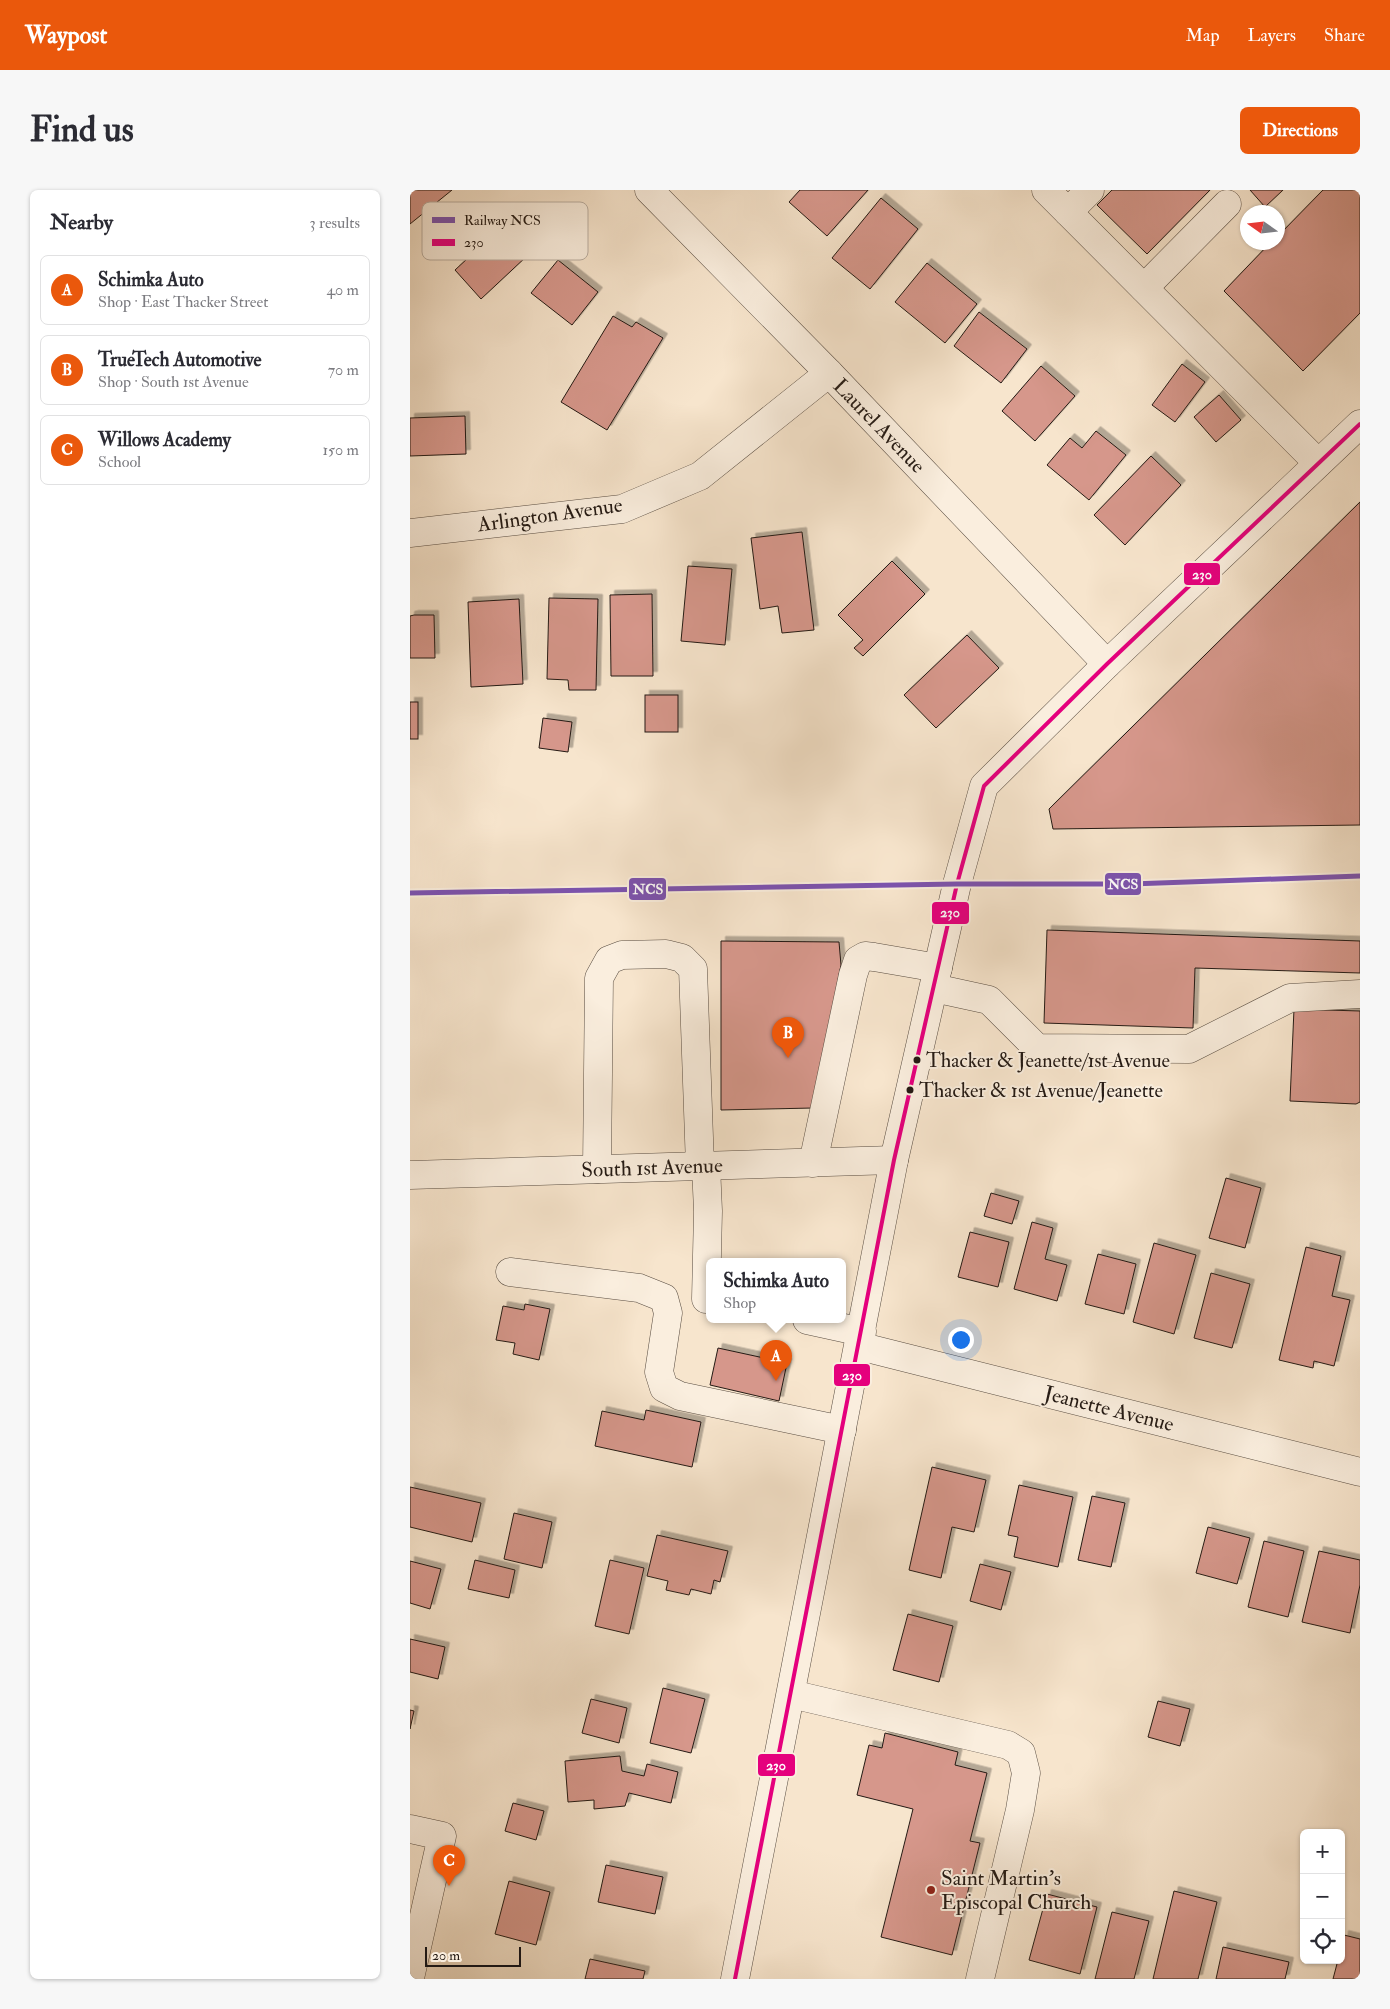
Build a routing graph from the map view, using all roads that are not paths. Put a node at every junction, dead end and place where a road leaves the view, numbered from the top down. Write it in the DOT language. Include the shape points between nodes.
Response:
graph roads {
  1 [pos="649,190"];
  2 [pos="1046,190"];
  3 [pos="1090,190"];
  4 [pos="1227,204"];
  5 [pos="1068,212"];
  6 [pos="1144,288"];
  7 [pos="829,373"];
  8 [pos="1360,424"];
  9 [pos="1318,463"];
  10 [pos="410,533"];
  11 [pos="1106,664"];
  12 [pos="936,978"];
  13 [pos="1360,994"];
  14 [pos="894,1160"];
  15 [pos="813,1163"];
  16 [pos="703,1166"];
  17 [pos="596,1169"];
  18 [pos="410,1175"];
  19 [pos="708,1258"];
  20 [pos="510,1272"];
  21 [pos="664,1298"];
  22 [pos="706,1299"];
  23 [pos="815,1323"];
  24 [pos="860,1339"];
  25 [pos="842,1430"];
  26 [pos="1360,1472"];
  27 [pos="791,1694"];
  28 [pos="410,1829"];
  29 [pos="410,1978"];
  30 [pos="735,1979"];
  31 [pos="980,1979"];
  1 -- 7 [label="street, Laurel Avenue"];
  2 -- 5 [label="street"];
  3 -- 5 [label="street"];
  4 -- 6 [label="street"];
  5 -- 6 [label="street"];
  6 -- 9 [label="street"];
  7 -- 10 [label="street, Arlington Avenue" via="700,476 622,509"];
  7 -- 11 [label="street, Laurel Avenue"];
  8 -- 9 [label="street"];
  9 -- 11 [label="street"];
  11 -- 12 [label="street" via="984,786"];
  12 -- 13 [label="street" via="989,1000 1037,1048 1190,1049 1290,998"];
  12 -- 14 [label="street"];
  12 -- 15 [label="street" via="874,957 864,956 858,960"];
  14 -- 15 [label="street, South 1st Avenue"];
  14 -- 24 [label="street"];
  15 -- 16 [label="street, South 1st Avenue"];
  16 -- 17 [label="street, South 1st Avenue"];
  16 -- 17 [label="street" via="693,969 682,958 666,954 622,955 609,960 599,978"];
  16 -- 19 [label="street" via="708,1211"];
  17 -- 18 [label="street, South 1st Avenue"];
  20 -- 21 [label="street" via="639,1288"];
  21 -- 22 [label="street" via="680,1293"];
  21 -- 25 [label="street" via="668,1313 659,1372 664,1388 680,1396"];
  23 -- 24 [label="street, Jeanette Avenue"];
  24 -- 25 [label="street"];
  24 -- 26 [label="street, Jeanette Avenue"];
  25 -- 27 [label="street"];
  27 -- 30 [label="street"];
  27 -- 31 [label="street" via="1008,1745 1020,1753 1026,1773 1020,1810"];
  28 -- 29 [label="street" via="442,1836"];
}
